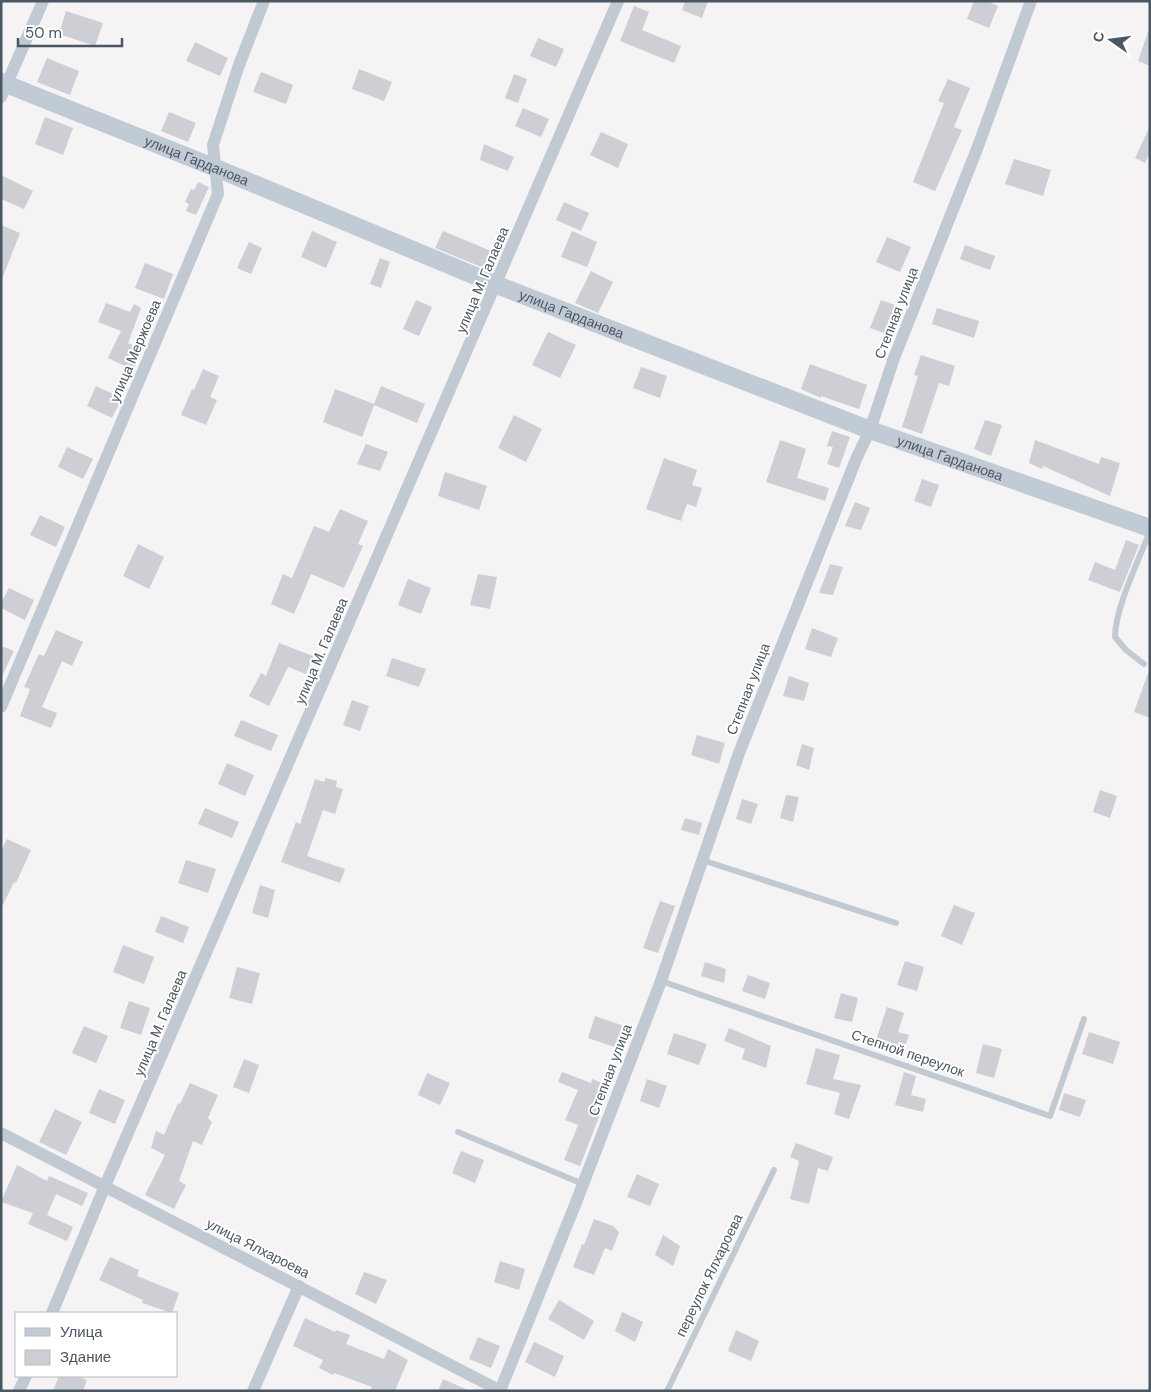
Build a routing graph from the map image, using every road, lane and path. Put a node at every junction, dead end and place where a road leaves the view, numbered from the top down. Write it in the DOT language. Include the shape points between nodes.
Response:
graph roads {
  1 [pos="43,1"];
  2 [pos="264,1"];
  3 [pos="618,1"];
  4 [pos="1031,1"];
  5 [pos="3,88"];
  6 [pos="216,168"];
  7 [pos="497,285"];
  8 [pos="870,430"];
  9 [pos="1150,530"];
  10 [pos="1144,664"];
  11 [pos="1,707"];
  12 [pos="702,860"];
  13 [pos="896,922"];
  14 [pos="661,981"];
  15 [pos="1084,1019"];
  16 [pos="458,1132"];
  17 [pos="1,1133"];
  18 [pos="774,1170"];
  19 [pos="583,1184"];
  20 [pos="105,1186"];
  21 [pos="299,1286"];
  22 [pos="52,1312"];
  23 [pos="26,1377"];
  24 [pos="500,1390"];
  25 [pos="20,1391"];
  26 [pos="253,1391"];
  27 [pos="667,1391"];
  1 -- 5 [label="street"];
  2 -- 6 [label="street, улица Мержоева" via="213,144"];
  3 -- 7 [label="street, улица М. Галаева"];
  4 -- 8 [label="street, Степная улица" via="977,149 894,358"];
  5 -- 6 [label="street, улица Гарданова"];
  6 -- 7 [label="street, улица Гарданова"];
  6 -- 11 [label="street, улица Мержоева" via="218,194"];
  7 -- 8 [label="street, улица Гарданова"];
  7 -- 20 [label="street, улица М. Галаева"];
  8 -- 9 [label="street, улица Гарданова"];
  8 -- 12 [label="street, Степная улица" via="739,753"];
  9 -- 10 [label="lane" via="1115,626 1115,637"];
  12 -- 13 [label="lane"];
  12 -- 14 [label="street, Степная улица"];
  14 -- 15 [label="lane, Степной переулок" via="1050,1116"];
  14 -- 19 [label="street, Степная улица"];
  16 -- 19 [label="lane"];
  17 -- 20 [label="street, улица Ялхароева"];
  18 -- 27 [label="lane, переулок Ялхароева"];
  19 -- 24 [label="street, Степная улица"];
  20 -- 21 [label="street, улица Ялхароева"];
  20 -- 22 [label="street, улица М. Галаева"];
  21 -- 24 [label="street, улица Ялхароева"];
  21 -- 26 [label="street"];
  23 -- 25 [label="street"];
}
